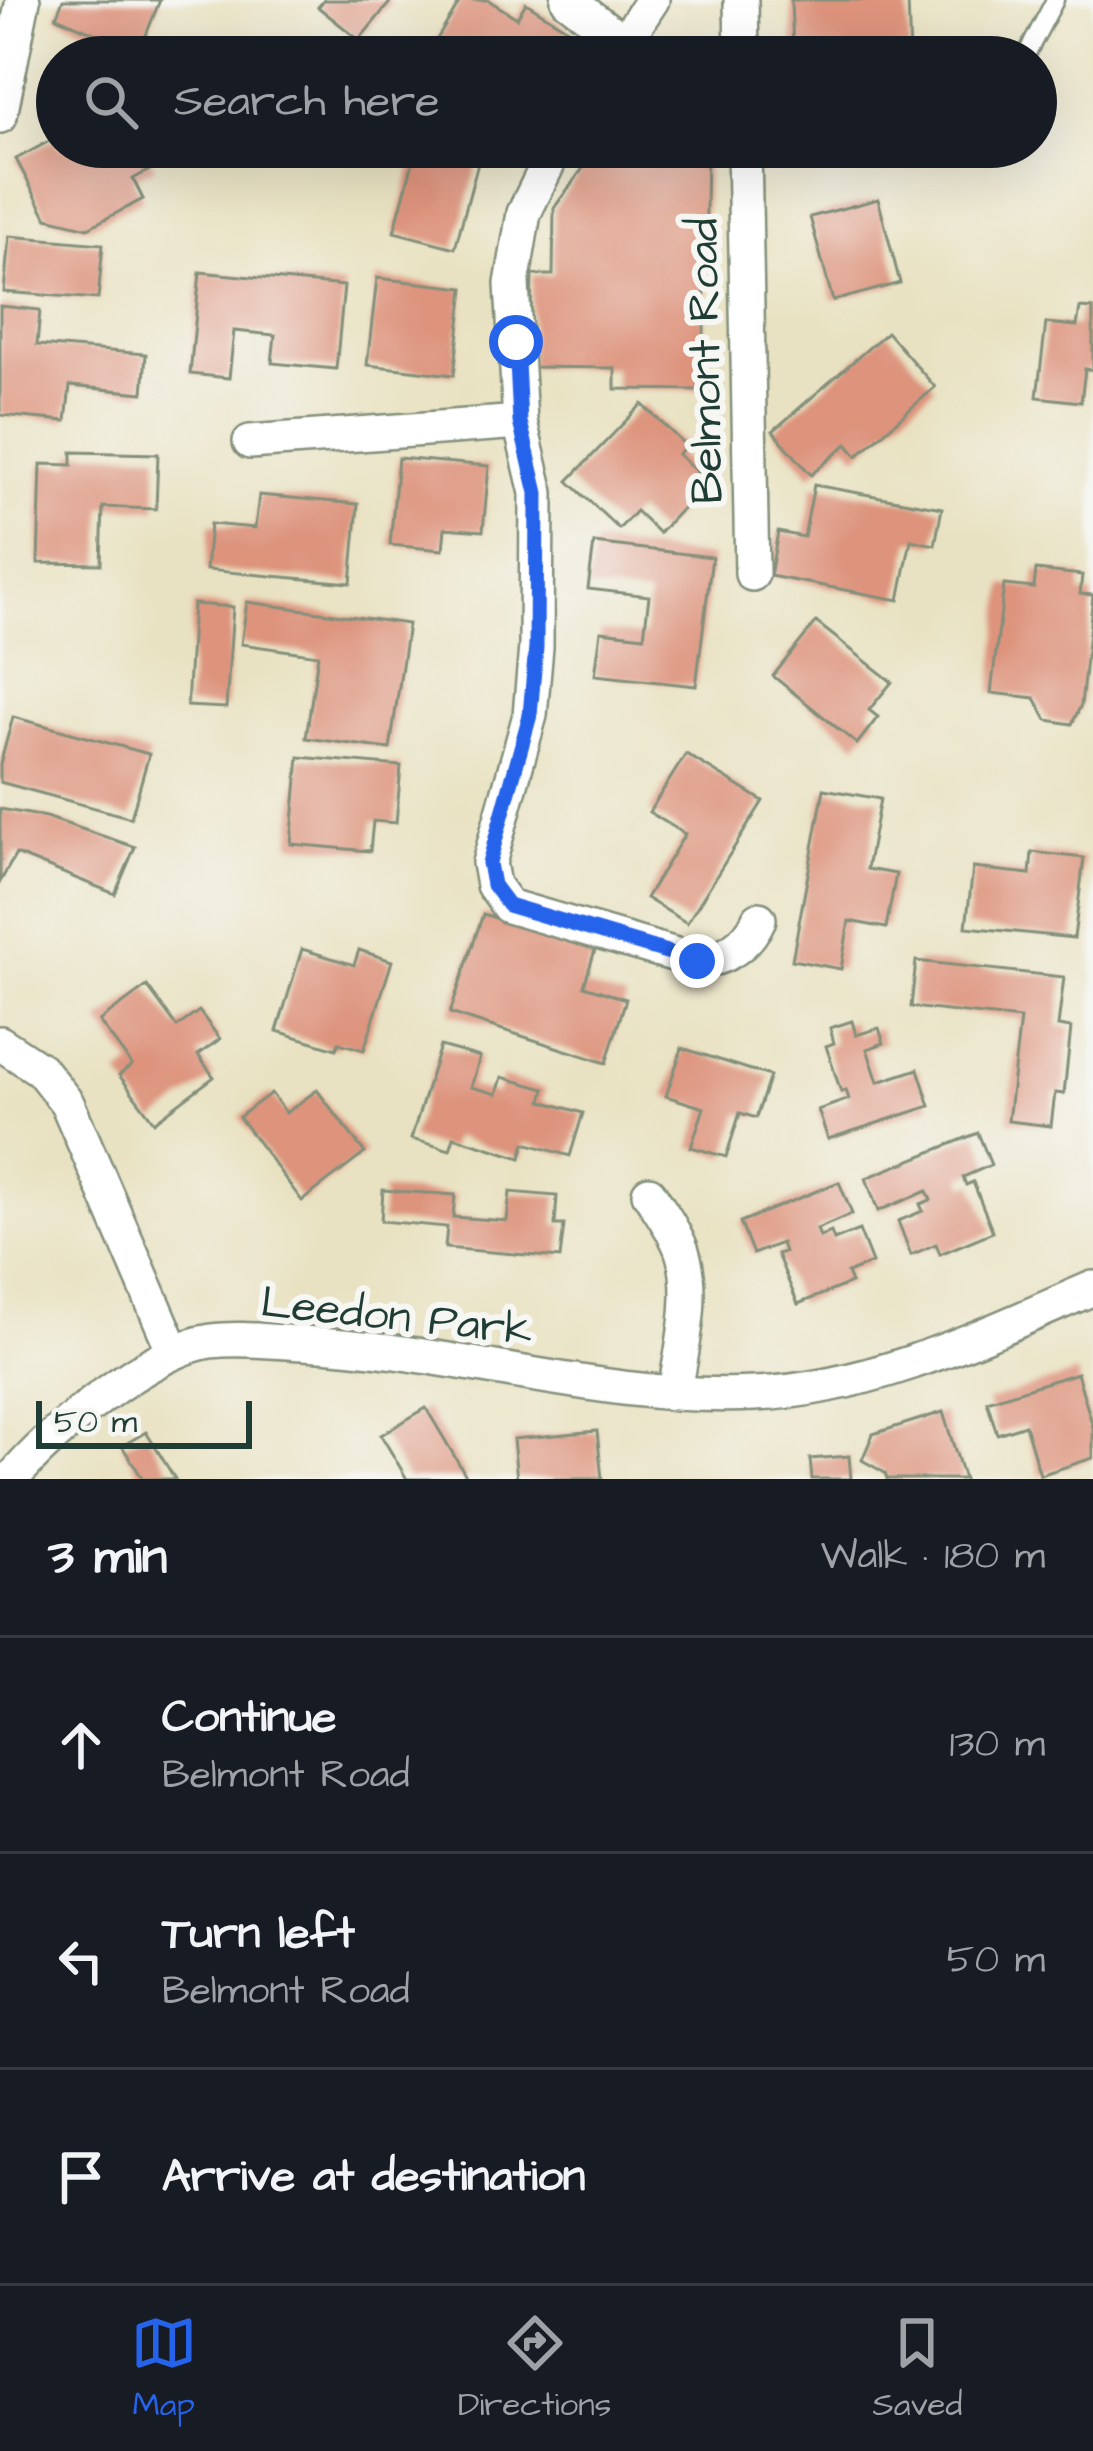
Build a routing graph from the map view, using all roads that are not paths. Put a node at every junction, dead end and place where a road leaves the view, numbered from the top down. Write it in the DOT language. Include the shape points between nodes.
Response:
graph roads {
  1 [pos="23,0"];
  2 [pos="568,0"];
  3 [pos="652,0"];
  4 [pos="741,0"];
  5 [pos="1055,0"];
  6 [pos="605,36"];
  7 [pos="629,36"];
  8 [pos="742,36"];
  9 [pos="1036,36"];
  10 [pos="0,116"];
  11 [pos="546,168"];
  12 [pos="743,168"];
  13 [pos="520,422"];
  14 [pos="250,442"];
  15 [pos="752,574"];
  16 [pos="759,920"];
  17 [pos="0,1043"];
  18 [pos="649,1193"];
  19 [pos="1093,1288"];
  20 [pos="174,1352"];
  21 [pos="675,1391"];
  22 [pos="12,1479"];
  1 -- 10 [label="street"];
  2 -- 6 [label="street"];
  3 -- 7 [label="street"];
  4 -- 8 [label="street"];
  5 -- 9 [label="lane"];
  11 -- 13 [label="street" via="524,213 512,284"];
  12 -- 15 [label="street, Belmont Road"];
  13 -- 14 [label="street"];
  13 -- 16 [label="street" via="537,493 536,647 530,715 489,863 493,885 508,905 697,961 731,952"];
  17 -- 20 [label="street" via="41,1070 67,1103"];
  18 -- 21 [label="street" via="687,1274"];
  19 -- 21 [label="street, Leedon Park" via="922,1359 840,1382 756,1394"];
  20 -- 21 [label="street, Leedon Park" via="210,1341 364,1346"];
  20 -- 22 [label="street, Leedon Park" via="37,1447"];
}
